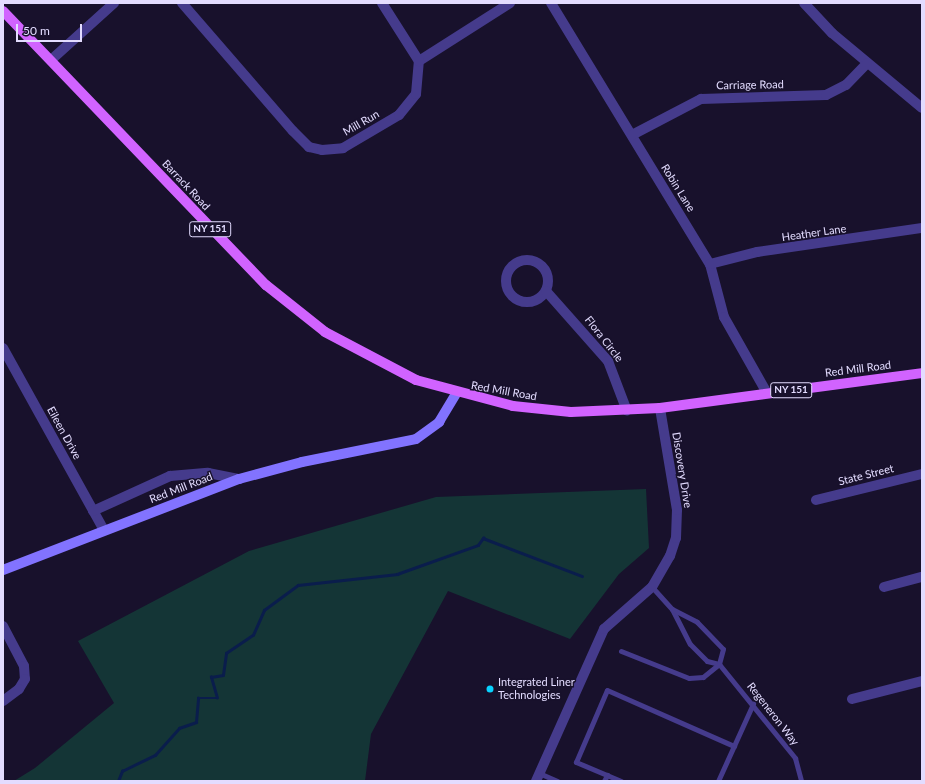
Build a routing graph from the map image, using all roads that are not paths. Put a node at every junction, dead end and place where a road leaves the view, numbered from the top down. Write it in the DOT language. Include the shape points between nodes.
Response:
graph roads {
  1 [pos="114,3"];
  2 [pos="182,3"];
  3 [pos="382,3"];
  4 [pos="510,3"];
  5 [pos="551,3"];
  6 [pos="804,3"];
  7 [pos="3,11"];
  8 [pos="51,60"];
  9 [pos="419,61"];
  10 [pos="867,63"];
  11 [pos="922,108"];
  12 [pos="632,136"];
  13 [pos="922,228"];
  14 [pos="710,264"];
  15 [pos="546,291"];
  16 [pos="3,348"];
  17 [pos="922,373"];
  18 [pos="767,393"];
  19 [pos="456,394"];
  20 [pos="660,408"];
  21 [pos="627,411"];
  22 [pos="922,474"];
  23 [pos="239,479"];
  24 [pos="816,500"];
  25 [pos="93,511"];
  26 [pos="104,530"];
  27 [pos="3,570"];
  28 [pos="922,577"];
  29 [pos="652,587"];
  30 [pos="884,587"];
  31 [pos="672,609"];
  32 [pos="3,626"];
  33 [pos="621,651"];
  34 [pos="718,664"];
  35 [pos="922,681"];
  36 [pos="852,699"];
  37 [pos="3,701"];
  38 [pos="753,704"];
  39 [pos="734,746"];
  40 [pos="607,775"];
  41 [pos="538,777"];
  42 [pos="556,781"];
  43 [pos="604,781"];
  44 [pos="621,781"];
  45 [pos="718,781"];
  46 [pos="801,781"];
  1 -- 8 [label="street"];
  2 -- 9 [label="street, Mill Run" via="293,132 309,146 322,150 343,148 410,105 420,75"];
  3 -- 9 [label="street"];
  4 -- 9 [label="street"];
  5 -- 12 [label="street, Robin Lane"];
  6 -- 10 [label="street"];
  7 -- 8 [label="main road, Barrack Road / NY 151"];
  8 -- 19 [label="main road, Barrack Road / NY 151" via="240,260 291,306 356,351 416,380"];
  10 -- 11 [label="street"];
  10 -- 12 [label="street, Carriage Road" via="846,85 826,95 701,99"];
  12 -- 14 [label="street, Robin Lane"];
  13 -- 14 [label="street, Heather Lane" via="757,252"];
  14 -- 18 [label="street, Robin Lane" via="724,317"];
  15 -- 15 [label="street" via="548,277 541,265 528,260 510,269 507,289 516,299 530,302"];
  15 -- 21 [label="street, Flora Circle" via="608,361"];
  16 -- 25 [label="street, Eileen Drive"];
  17 -- 18 [label="main road, Red Mill Road / NY 151"];
  18 -- 20 [label="main road, Red Mill Road / NY 151"];
  19 -- 21 [label="main road, Red Mill Road / NY 151" via="544,410"];
  19 -- 23 [label="street, Red Mill Road" via="439,422 416,439 302,462"];
  20 -- 21 [label="main road, Red Mill Road / NY 151"];
  20 -- 29 [label="street, Discovery Drive" via="677,510 676,538 670,556"];
  22 -- 24 [label="street, State Street"];
  23 -- 25 [label="street" via="196,473 170,476"];
  23 -- 26 [label="street, Red Mill Road"];
  25 -- 26 [label="street, Eileen Drive"];
  26 -- 27 [label="street, Red Mill Road"];
  28 -- 30 [label="street"];
  29 -- 31 [label="lane, Regeneron Way"];
  29 -- 41 [label="street, Discovery Drive" via="604,629"];
  31 -- 34 [label="lane, Regeneron Way" via="690,644 707,661"];
  31 -- 34 [label="lane, Regeneron Way" via="697,622 722,649"];
  32 -- 37 [label="street" via="24,666 25,679 19,689"];
  33 -- 34 [label="lane" via="689,678 703,677"];
  34 -- 38 [label="lane, Regeneron Way"];
  35 -- 36 [label="street"];
  38 -- 39 [label="lane"];
  38 -- 46 [label="lane, Regeneron Way" via="795,758"];
  39 -- 40 [label="lane" via="607,690 576,762"];
  39 -- 45 [label="lane"];
  40 -- 43 [label="lane"];
  40 -- 44 [label="lane"];
  41 -- 42 [label="lane"];
}
